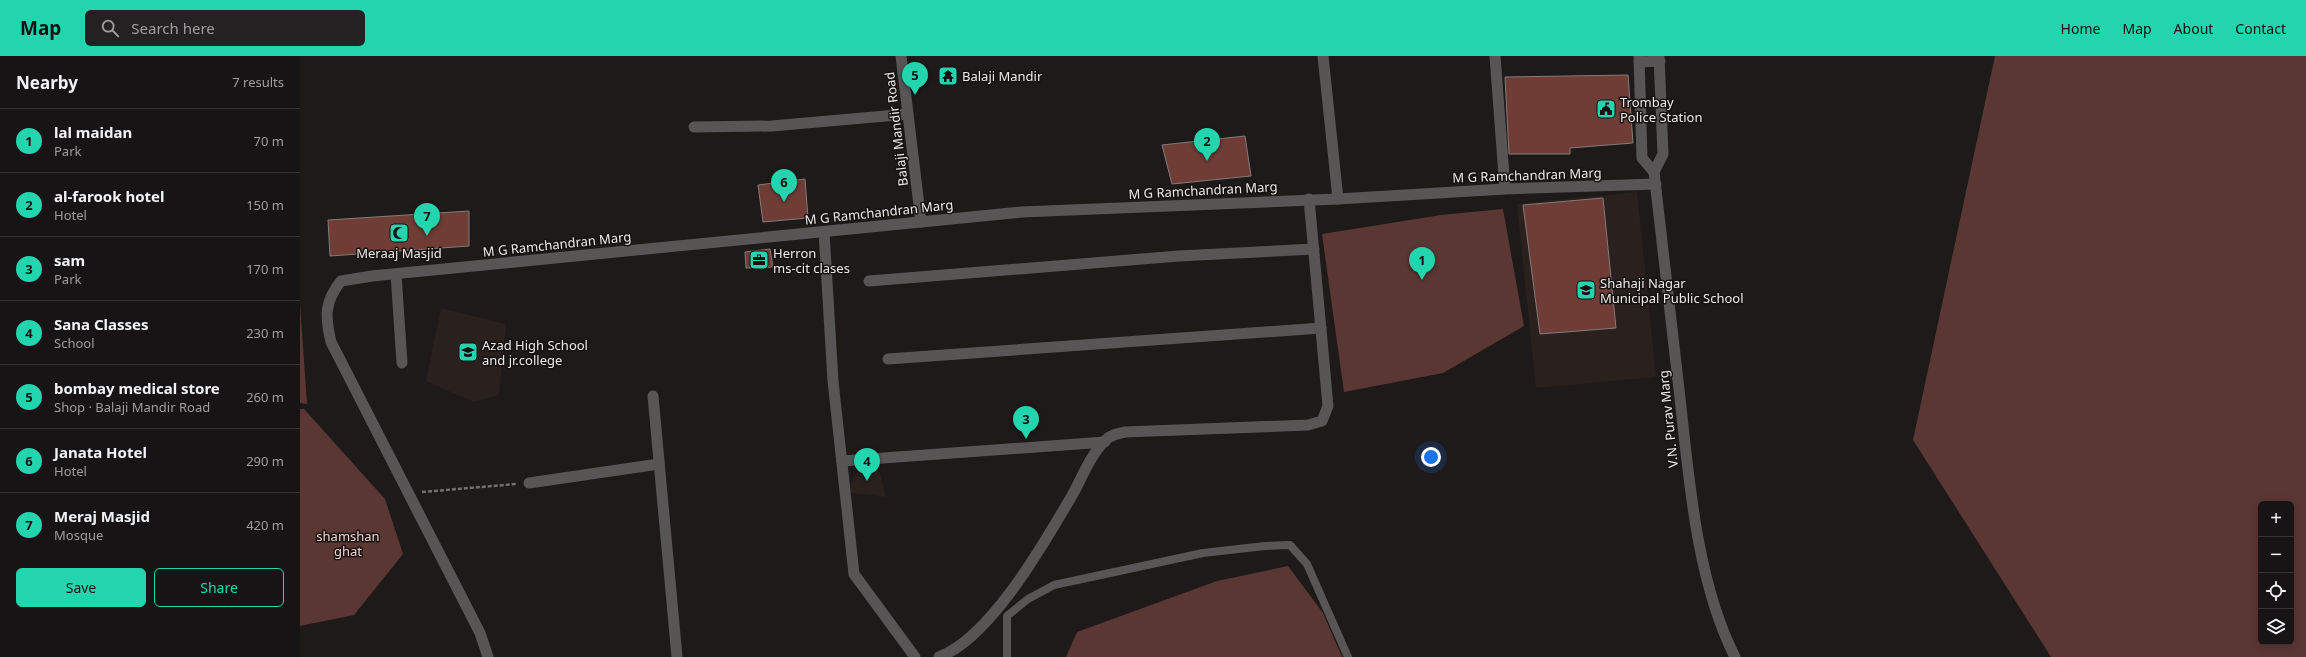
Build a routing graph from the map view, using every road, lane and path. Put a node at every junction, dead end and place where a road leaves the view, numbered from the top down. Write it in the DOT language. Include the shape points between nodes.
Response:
graph roads {
  1 [pos="901,56"];
  2 [pos="1323,56"];
  3 [pos="1495,56"];
  4 [pos="1639,59"];
  5 [pos="1660,59"];
  6 [pos="908,114"];
  7 [pos="694,127"];
  8 [pos="1654,172"];
  9 [pos="1656,184"];
  10 [pos="1505,189"];
  11 [pos="1309,199"];
  12 [pos="1338,199"];
  13 [pos="921,222"];
  14 [pos="824,232"];
  15 [pos="1314,249"];
  16 [pos="396,274"];
  17 [pos="869,281"];
  18 [pos="1321,328"];
  19 [pos="888,359"];
  20 [pos="402,363"];
  21 [pos="652,396"];
  22 [pos="1105,442"];
  23 [pos="842,461"];
  24 [pos="659,464"];
  25 [pos="529,483"];
  26 [pos="407,493"];
  27 [pos="488,657"];
  28 [pos="677,657"];
  29 [pos="915,657"];
  30 [pos="938,657"];
  31 [pos="1007,657"];
  32 [pos="1348,657"];
  33 [pos="1735,657"];
  1 -- 6 [label="street, Balaji Mandir Road"];
  2 -- 12 [label="street"];
  3 -- 10 [label="street"];
  4 -- 5 [label="street"];
  4 -- 8 [label="street, V.N. Purav Marg" via="1642,158"];
  5 -- 8 [label="street" via="1664,154"];
  6 -- 7 [label="street" via="772,126"];
  6 -- 13 [label="street, Balaji Mandir Road"];
  8 -- 9 [label="street, V.N. Purav Marg"];
  9 -- 10 [label="street, M G Ramchandran Marg"];
  9 -- 33 [label="street, V.N. Purav Marg" via="1690,491 1721,630"];
  10 -- 12 [label="street, M G Ramchandran Marg"];
  11 -- 12 [label="street, M G Ramchandran Marg"];
  11 -- 13 [label="street, M G Ramchandran Marg" via="1022,212"];
  11 -- 15 [label="street"];
  13 -- 14 [label="street, M G Ramchandran Marg"];
  14 -- 16 [label="street, M G Ramchandran Marg"];
  14 -- 23 [label="street" via="833,381"];
  15 -- 17 [label="street" via="1180,256"];
  15 -- 18 [label="street"];
  16 -- 20 [label="street"];
  16 -- 26 [label="street, M G Ramchandran Marg" via="342,281 329,300 326,319 331,342"];
  18 -- 19 [label="street"];
  18 -- 22 [label="street" via="1328,406 1322,421 1308,425 1125,432 1108,437"];
  21 -- 24 [label="street"];
  22 -- 23 [label="street"];
  22 -- 30 [label="street" via="1096,452 1048,537 1012,591 970,637 951,652"];
  23 -- 29 [label="street" via="854,574"];
  24 -- 25 [label="street"];
  24 -- 28 [label="street"];
  25 -- 26 [label="path"];
  26 -- 27 [label="street, M G Ramchandran Marg" via="480,633"];
  31 -- 32 [label="lane" via="1007,616 1028,599 1054,585 1203,554 1290,545 1307,564"];
}
